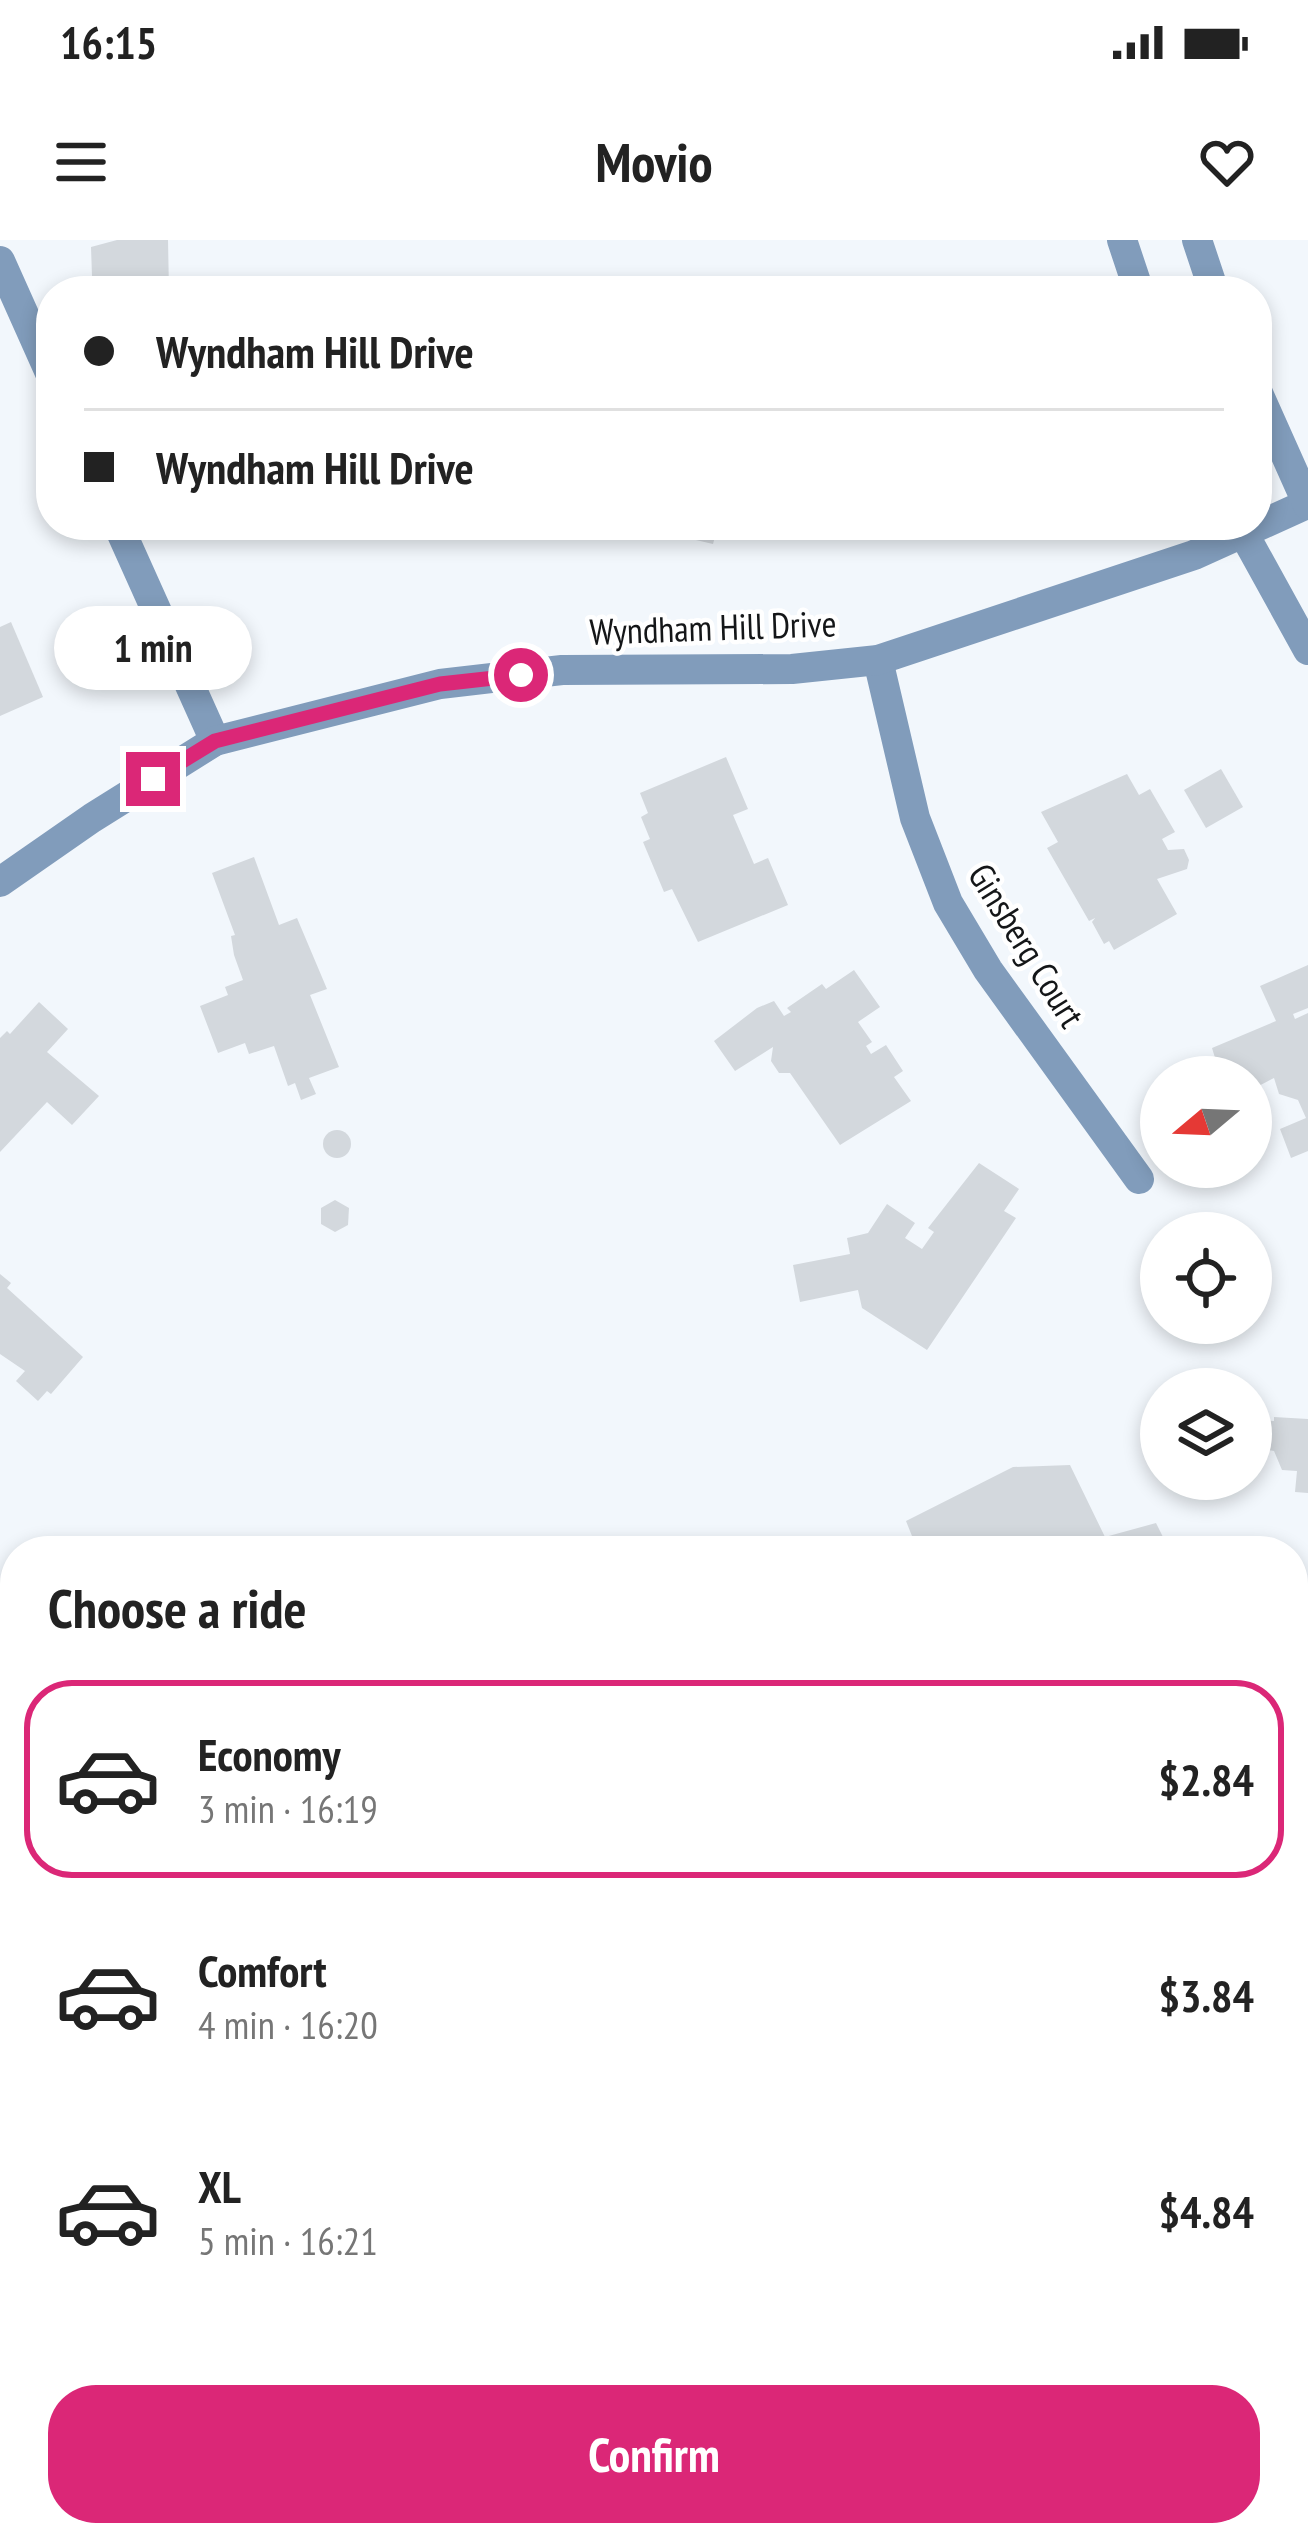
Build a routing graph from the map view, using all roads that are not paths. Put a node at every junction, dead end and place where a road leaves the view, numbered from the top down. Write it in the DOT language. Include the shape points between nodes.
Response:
graph roads {
  1 [pos="1122,240"];
  2 [pos="1197,240"];
  3 [pos="0,261"];
  4 [pos="1133,276"];
  5 [pos="1209,276"];
  6 [pos="36,341"];
  7 [pos="1272,425"];
  8 [pos="1308,505"];
  9 [pos="1272,518"];
  10 [pos="125,540"];
  11 [pos="1221,540"];
  12 [pos="1247,540"];
  13 [pos="1308,650"];
  14 [pos="878,660"];
  15 [pos="215,741"];
  16 [pos="0,883"];
  17 [pos="1139,1179"];
  1 -- 4 [label="street"];
  2 -- 5 [label="street"];
  3 -- 6 [label="street"];
  7 -- 8 [label="street"];
  8 -- 9 [label="street, Wyndham Hill Drive"];
  10 -- 15 [label="street"];
  11 -- 14 [label="street, Wyndham Hill Drive"];
  12 -- 13 [label="street"];
  14 -- 15 [label="street, Wyndham Hill Drive" via="792,669 562,670 440,684"];
  14 -- 17 [label="street, Ginsberg Court" via="915,818 948,903"];
  15 -- 16 [label="street, Wyndham Hill Drive"];
}
